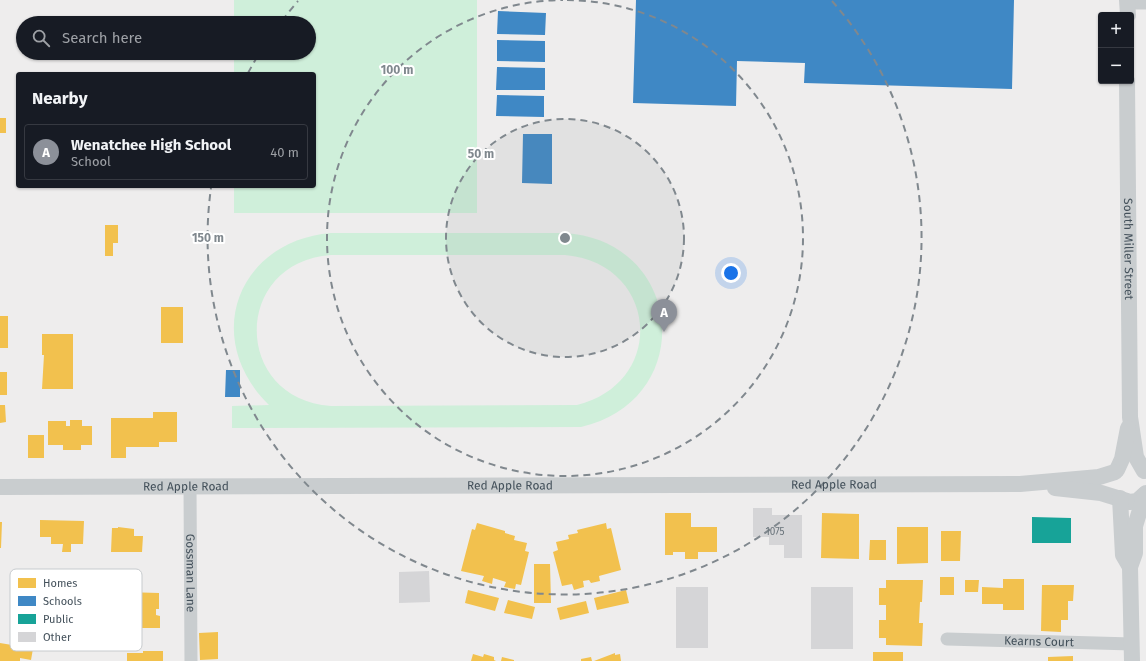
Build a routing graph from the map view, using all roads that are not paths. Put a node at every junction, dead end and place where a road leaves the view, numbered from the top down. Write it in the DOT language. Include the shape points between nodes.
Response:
graph roads {
  1 [pos="1146,3"];
  2 [pos="1127,6"];
  3 [pos="1127,84"];
  4 [pos="1130,417"];
  5 [pos="1116,471"];
  6 [pos="1145,473"];
  7 [pos="1020,484"];
  8 [pos="190,486"];
  9 [pos="0,487"];
  10 [pos="1146,493"];
  11 [pos="1119,498"];
  12 [pos="1130,567"];
  13 [pos="947,639"];
  14 [pos="1132,644"];
  15 [pos="191,661"];
  16 [pos="1132,661"];
  1 -- 2 [label="street"];
  3 -- 4 [label="street, South Miller Street"];
  4 -- 5 [label="street, South Miller Street" via="1122,459"];
  4 -- 6 [label="street, South Miller Street" via="1136,457"];
  5 -- 6 [label="street, Red Apple Road" via="1131,465"];
  5 -- 7 [label="street, Red Apple Road" via="1099,477"];
  5 -- 11 [label="street, South Miller Street" via="1112,488"];
  7 -- 8 [label="street, Red Apple Road"];
  7 -- 11 [label="street, Red Apple Road" via="1101,493"];
  8 -- 9 [label="street, Red Apple Road"];
  8 -- 15 [label="street, Gossman Lane"];
  10 -- 11 [label="street, Red Apple Road" via="1137,501 1130,502"];
  10 -- 12 [label="street" via="1135,526 1135,553"];
  11 -- 12 [label="street" via="1123,555"];
  12 -- 14 [label="street"];
  13 -- 14 [label="street, Kearns Court"];
  14 -- 16 [label="street"];
}
